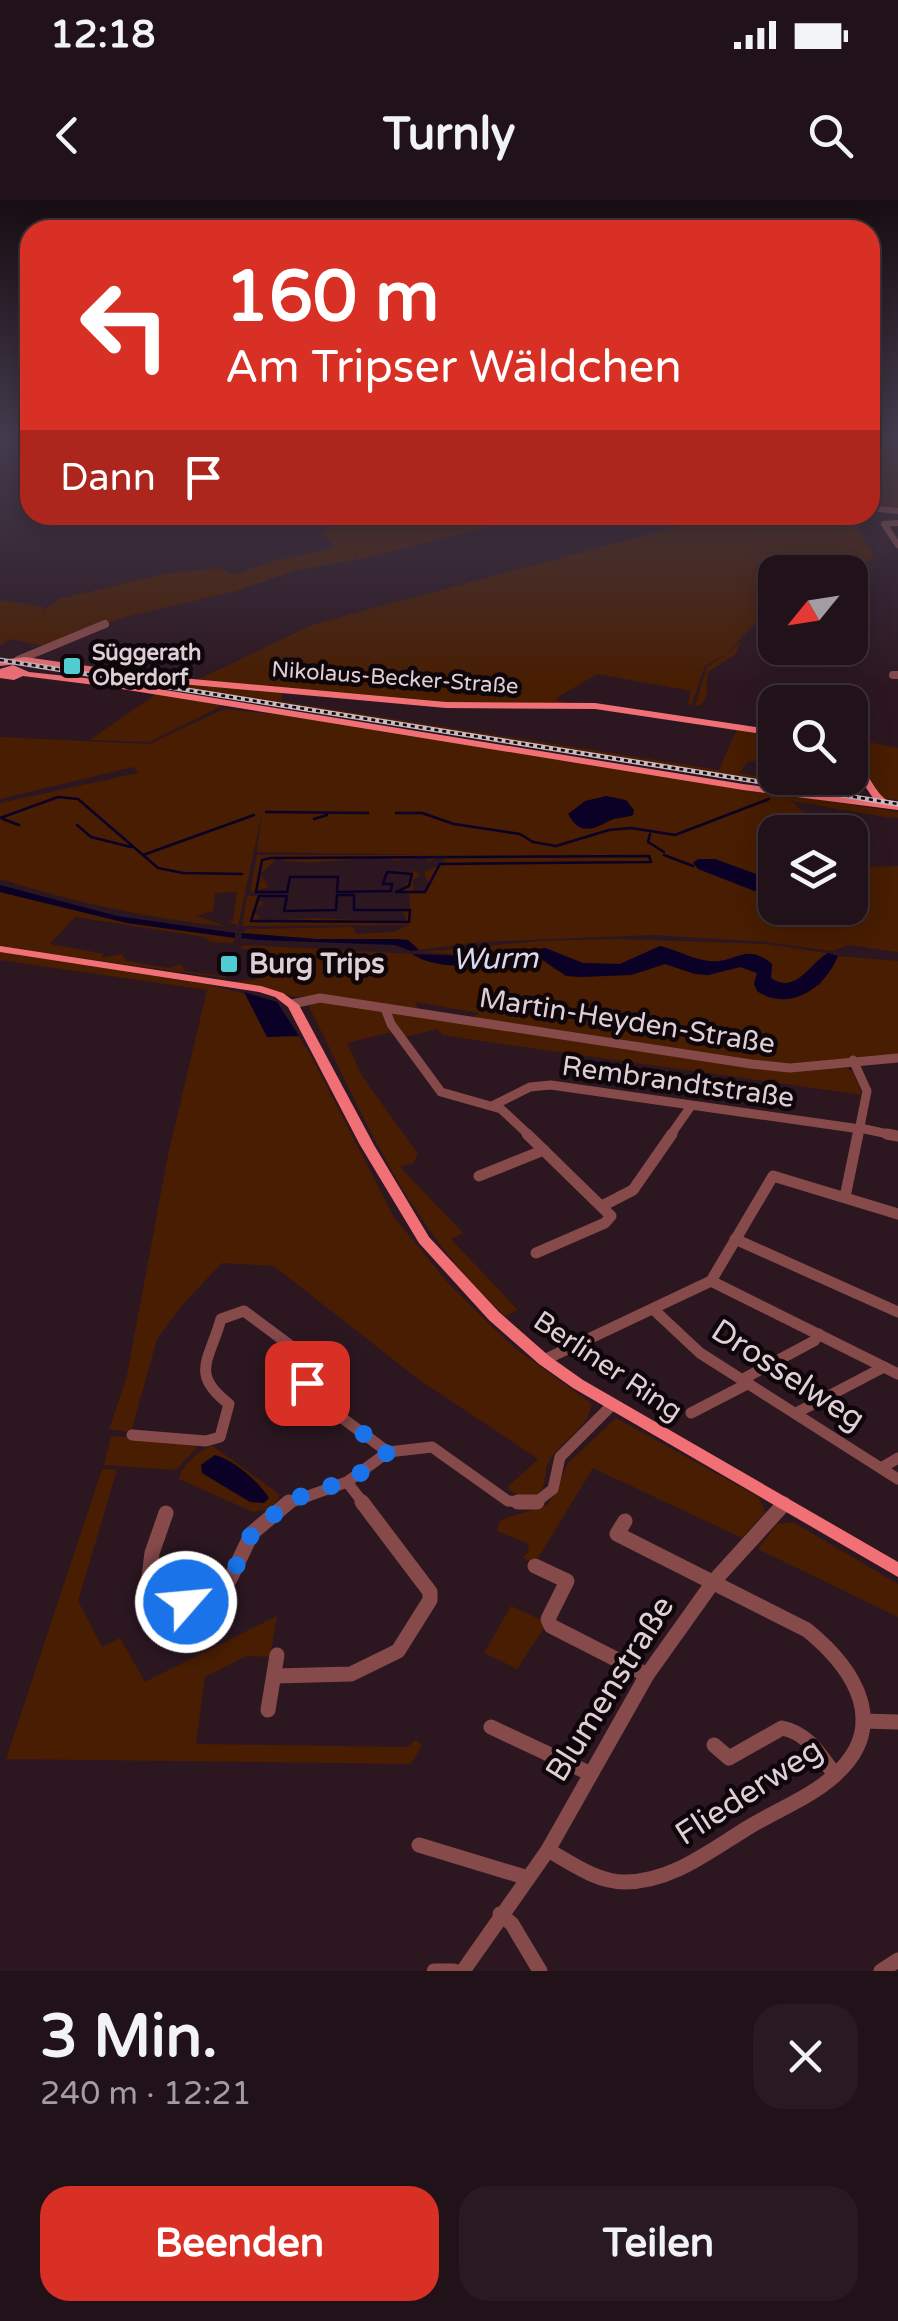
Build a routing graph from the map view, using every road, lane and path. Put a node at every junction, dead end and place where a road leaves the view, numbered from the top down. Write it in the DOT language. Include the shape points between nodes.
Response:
graph roads {
  1 [pos="882,522"];
  2 [pos="898,545"];
  3 [pos="105,624"];
  4 [pos="18,660"];
  5 [pos="1,671"];
  6 [pos="758,730"];
  7 [pos="868,778"];
  8 [pos="884,804"];
  9 [pos="898,807"];
  10 [pos="0,949"];
  11 [pos="292,1004"];
  12 [pos="385,1008"];
  13 [pos="898,1058"];
  14 [pos="854,1060"];
  15 [pos="494,1105"];
  16 [pos="691,1106"];
  17 [pos="860,1128"];
  18 [pos="898,1136"];
  19 [pos="544,1150"];
  20 [pos="479,1176"];
  21 [pos="846,1197"];
  22 [pos="604,1205"];
  23 [pos="898,1214"];
  24 [pos="735,1239"];
  25 [pos="536,1253"];
  26 [pos="711,1281"];
  27 [pos="653,1309"];
  28 [pos="898,1312"];
  29 [pos="818,1334"];
  30 [pos="544,1360"];
  31 [pos="884,1366"];
  32 [pos="898,1374"];
  33 [pos="746,1382"];
  34 [pos="612,1405"];
  35 [pos="691,1414"];
  36 [pos="796,1414"];
  37 [pos="132,1436"];
  38 [pos="388,1452"];
  39 [pos="898,1458"];
  40 [pos="881,1468"];
  41 [pos="898,1479"];
  42 [pos="347,1482"];
  43 [pos="784,1504"];
  44 [pos="166,1513"];
  45 [pos="625,1520"];
  46 [pos="535,1566"];
  47 [pos="898,1570"];
  48 [pos="714,1581"];
  49 [pos="277,1655"];
  50 [pos="646,1675"];
  51 [pos="276,1676"];
  52 [pos="268,1710"];
  53 [pos="863,1721"];
  54 [pos="898,1722"];
  55 [pos="491,1727"];
  56 [pos="714,1745"];
  57 [pos="591,1774"];
  58 [pos="836,1775"];
  59 [pos="420,1845"];
  60 [pos="548,1850"];
  61 [pos="528,1878"];
  62 [pos="500,1914"];
  63 [pos="898,1960"];
  64 [pos="434,1971"];
  65 [pos="454,1971"];
  66 [pos="463,1971"];
  67 [pos="540,1971"];
  68 [pos="881,1971"];
  1 -- 2 [label="street"];
  3 -- 4 [label="street"];
  4 -- 5 [label="main road, Nikolaus-Becker-Straße"];
  4 -- 6 [label="main road, Nikolaus-Becker-Straße" via="458,706 598,706"];
  5 -- 8 [label="main road"];
  7 -- 8 [label="main road"];
  8 -- 9 [label="main road"];
  10 -- 11 [label="main road" via="262,989"];
  11 -- 12 [label="street, Martin-Heyden-Straße" via="320,998"];
  11 -- 30 [label="main road, Berliner Ring" via="412,1224 463,1286"];
  12 -- 14 [label="street, Martin-Heyden-Straße" via="750,1064 790,1068"];
  12 -- 15 [label="street" via="441,1092"];
  13 -- 14 [label="street, Martin-Heyden-Straße"];
  14 -- 17 [label="street" via="867,1086"];
  15 -- 16 [label="street, Rembrandtstraße" via="530,1086 552,1085"];
  15 -- 19 [label="street"];
  16 -- 17 [label="street, Rembrandtstraße"];
  16 -- 22 [label="street" via="633,1190"];
  17 -- 18 [label="street, Rembrandtstraße"];
  17 -- 21 [label="street"];
  19 -- 20 [label="street"];
  19 -- 22 [label="street"];
  21 -- 23 [label="street"];
  21 -- 24 [label="street" via="776,1174"];
  22 -- 25 [label="street" via="610,1220"];
  24 -- 26 [label="street"];
  24 -- 28 [label="street"];
  26 -- 27 [label="street"];
  26 -- 29 [label="street"];
  27 -- 30 [label="street"];
  27 -- 33 [label="street, Drosselweg" via="700,1353"];
  29 -- 31 [label="street"];
  29 -- 33 [label="street"];
  30 -- 34 [label="main road, Berliner Ring"];
  31 -- 32 [label="street"];
  31 -- 36 [label="street"];
  33 -- 35 [label="street"];
  33 -- 36 [label="street, Drosselweg"];
  34 -- 38 [label="street" via="560,1456 552,1488 536,1503 508,1501 432,1447"];
  34 -- 43 [label="main road, Berliner Ring"];
  36 -- 40 [label="street, Drosselweg"];
  37 -- 38 [label="street" via="220,1437 230,1404 204,1376 221,1319 244,1312 326,1372 319,1387 322,1403"];
  38 -- 42 [label="street"];
  39 -- 40 [label="street"];
  40 -- 41 [label="street, Drosselweg"];
  42 -- 44 [label="street" via="291,1500 252,1533 230,1579 186,1602 164,1595 148,1577"];
  42 -- 51 [label="street" via="430,1600 398,1650 346,1677"];
  43 -- 47 [label="main road, Berliner Ring"];
  43 -- 48 [label="street, Blumenstraße"];
  45 -- 48 [label="street" via="617,1534"];
  46 -- 50 [label="street" via="567,1581 548,1619 551,1626"];
  48 -- 50 [label="street, Blumenstraße"];
  48 -- 53 [label="street" via="828,1645 860,1691"];
  49 -- 51 [label="street"];
  50 -- 57 [label="street, Blumenstraße"];
  51 -- 52 [label="street"];
  53 -- 54 [label="street"];
  53 -- 58 [label="street, Fliederweg" via="856,1748"];
  55 -- 57 [label="street"];
  56 -- 58 [label="street" via="729,1758 790,1728"];
  57 -- 60 [label="street, Blumenstraße"];
  58 -- 60 [label="street, Fliederweg" via="661,1878 621,1883"];
  59 -- 61 [label="street" via="444,1858 513,1869"];
  60 -- 61 [label="street, Blumenstraße"];
  61 -- 62 [label="street, Blumenstraße"];
  62 -- 66 [label="street, Blumenstraße"];
  62 -- 67 [label="street"];
  63 -- 68 [label="street"];
  64 -- 65 [label="street"];
}
